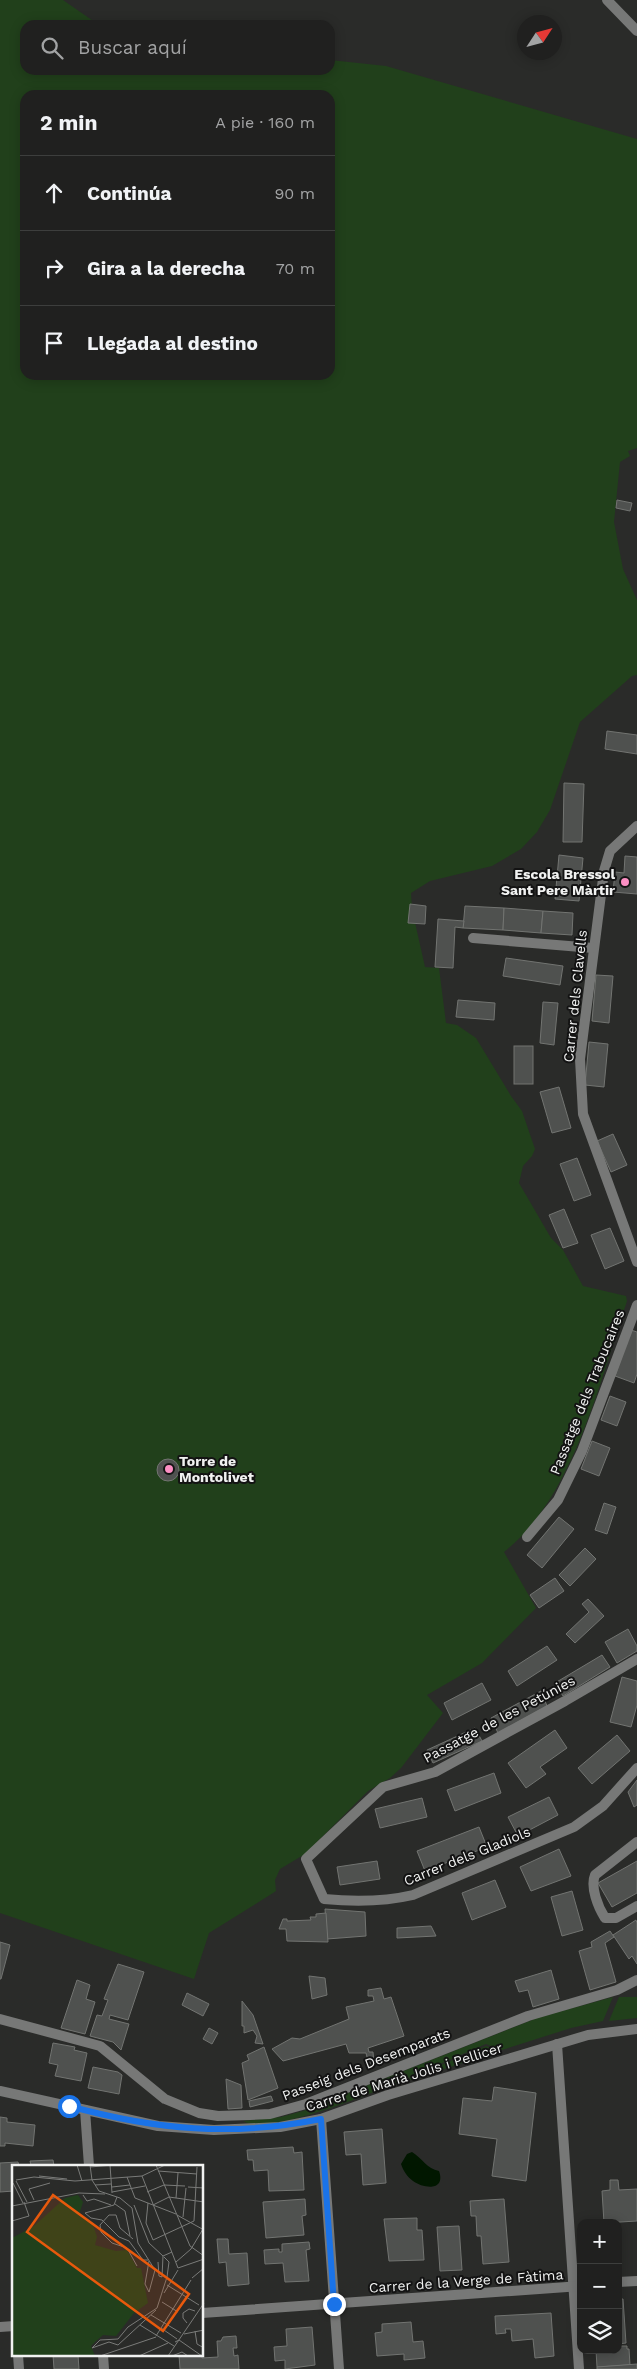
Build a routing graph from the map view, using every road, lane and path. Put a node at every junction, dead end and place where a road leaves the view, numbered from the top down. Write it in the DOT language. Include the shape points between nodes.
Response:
graph roads {
  1 [pos="607,0"];
  2 [pos="636,26"];
  3 [pos="637,826"];
  4 [pos="473,938"];
  5 [pos="593,948"];
  6 [pos="637,1262"];
  7 [pos="637,1304"];
  8 [pos="527,1537"];
  9 [pos="637,1659"];
  10 [pos="637,1768"];
  11 [pos="637,1842"];
  12 [pos="306,1859"];
  13 [pos="637,1906"];
  14 [pos="637,1980"];
  15 [pos="617,1990"];
  16 [pos="637,1991"];
  17 [pos="0,2019"];
  18 [pos="637,2029"];
  19 [pos="557,2044"];
  20 [pos="0,2092"];
  21 [pos="85,2110"];
  22 [pos="321,2119"];
  23 [pos="89,2165"];
  24 [pos="637,2281"];
  25 [pos="622,2282"];
  26 [pos="577,2287"];
  27 [pos="334,2304"];
  28 [pos="578,2309"];
  29 [pos="204,2313"];
  30 [pos="18,2356"];
  31 [pos="103,2356"];
  32 [pos="19,2369"];
  33 [pos="104,2369"];
  34 [pos="339,2369"];
  35 [pos="579,2369"];
  1 -- 2 [label="street"];
  3 -- 5 [label="street, Carrer dels Clavells" via="610,851"];
  4 -- 5 [label="street"];
  5 -- 6 [label="street, Carrer dels Clavells" via="580,1060 583,1114"];
  7 -- 8 [label="street, Passatge dels Trabucaires" via="582,1451 558,1500"];
  9 -- 12 [label="street, Passatge de les Petúnies" via="436,1772 383,1787"];
  10 -- 12 [label="street, Carrer dels Gladiols" via="603,1806 574,1827 393,1900 372,1902 324,1898"];
  11 -- 13 [label="street" via="594,1878 593,1887 605,1918 610,1919"];
  14 -- 15 [label="street, Passeig dels Desemparats"];
  15 -- 16 [label="street"];
  15 -- 17 [label="street, Passeig dels Desemparats" via="528,2016 306,2104 250,2116 218,2116 182,2107 165,2099 100,2046"];
  18 -- 19 [label="street, Carrer de Marià Jolis i Pellicer" via="588,2035"];
  19 -- 22 [label="street, Carrer de Marià Jolis i Pellicer" via="388,2095"];
  19 -- 26 [label="street"];
  20 -- 21 [label="street, Carrer de Marià Jolis i Pellicer"];
  21 -- 22 [label="street, Carrer de Marià Jolis i Pellicer" via="158,2126 214,2130 280,2127"];
  21 -- 23 [label="street"];
  22 -- 27 [label="street"];
  24 -- 25 [label="street"];
  26 -- 27 [label="street, Carrer de la Verge de Fàtima"];
  27 -- 29 [label="street, Carrer de la Verge de Fàtima"];
  27 -- 34 [label="street"];
  28 -- 35 [label="street"];
  30 -- 32 [label="street"];
  31 -- 33 [label="street"];
}
